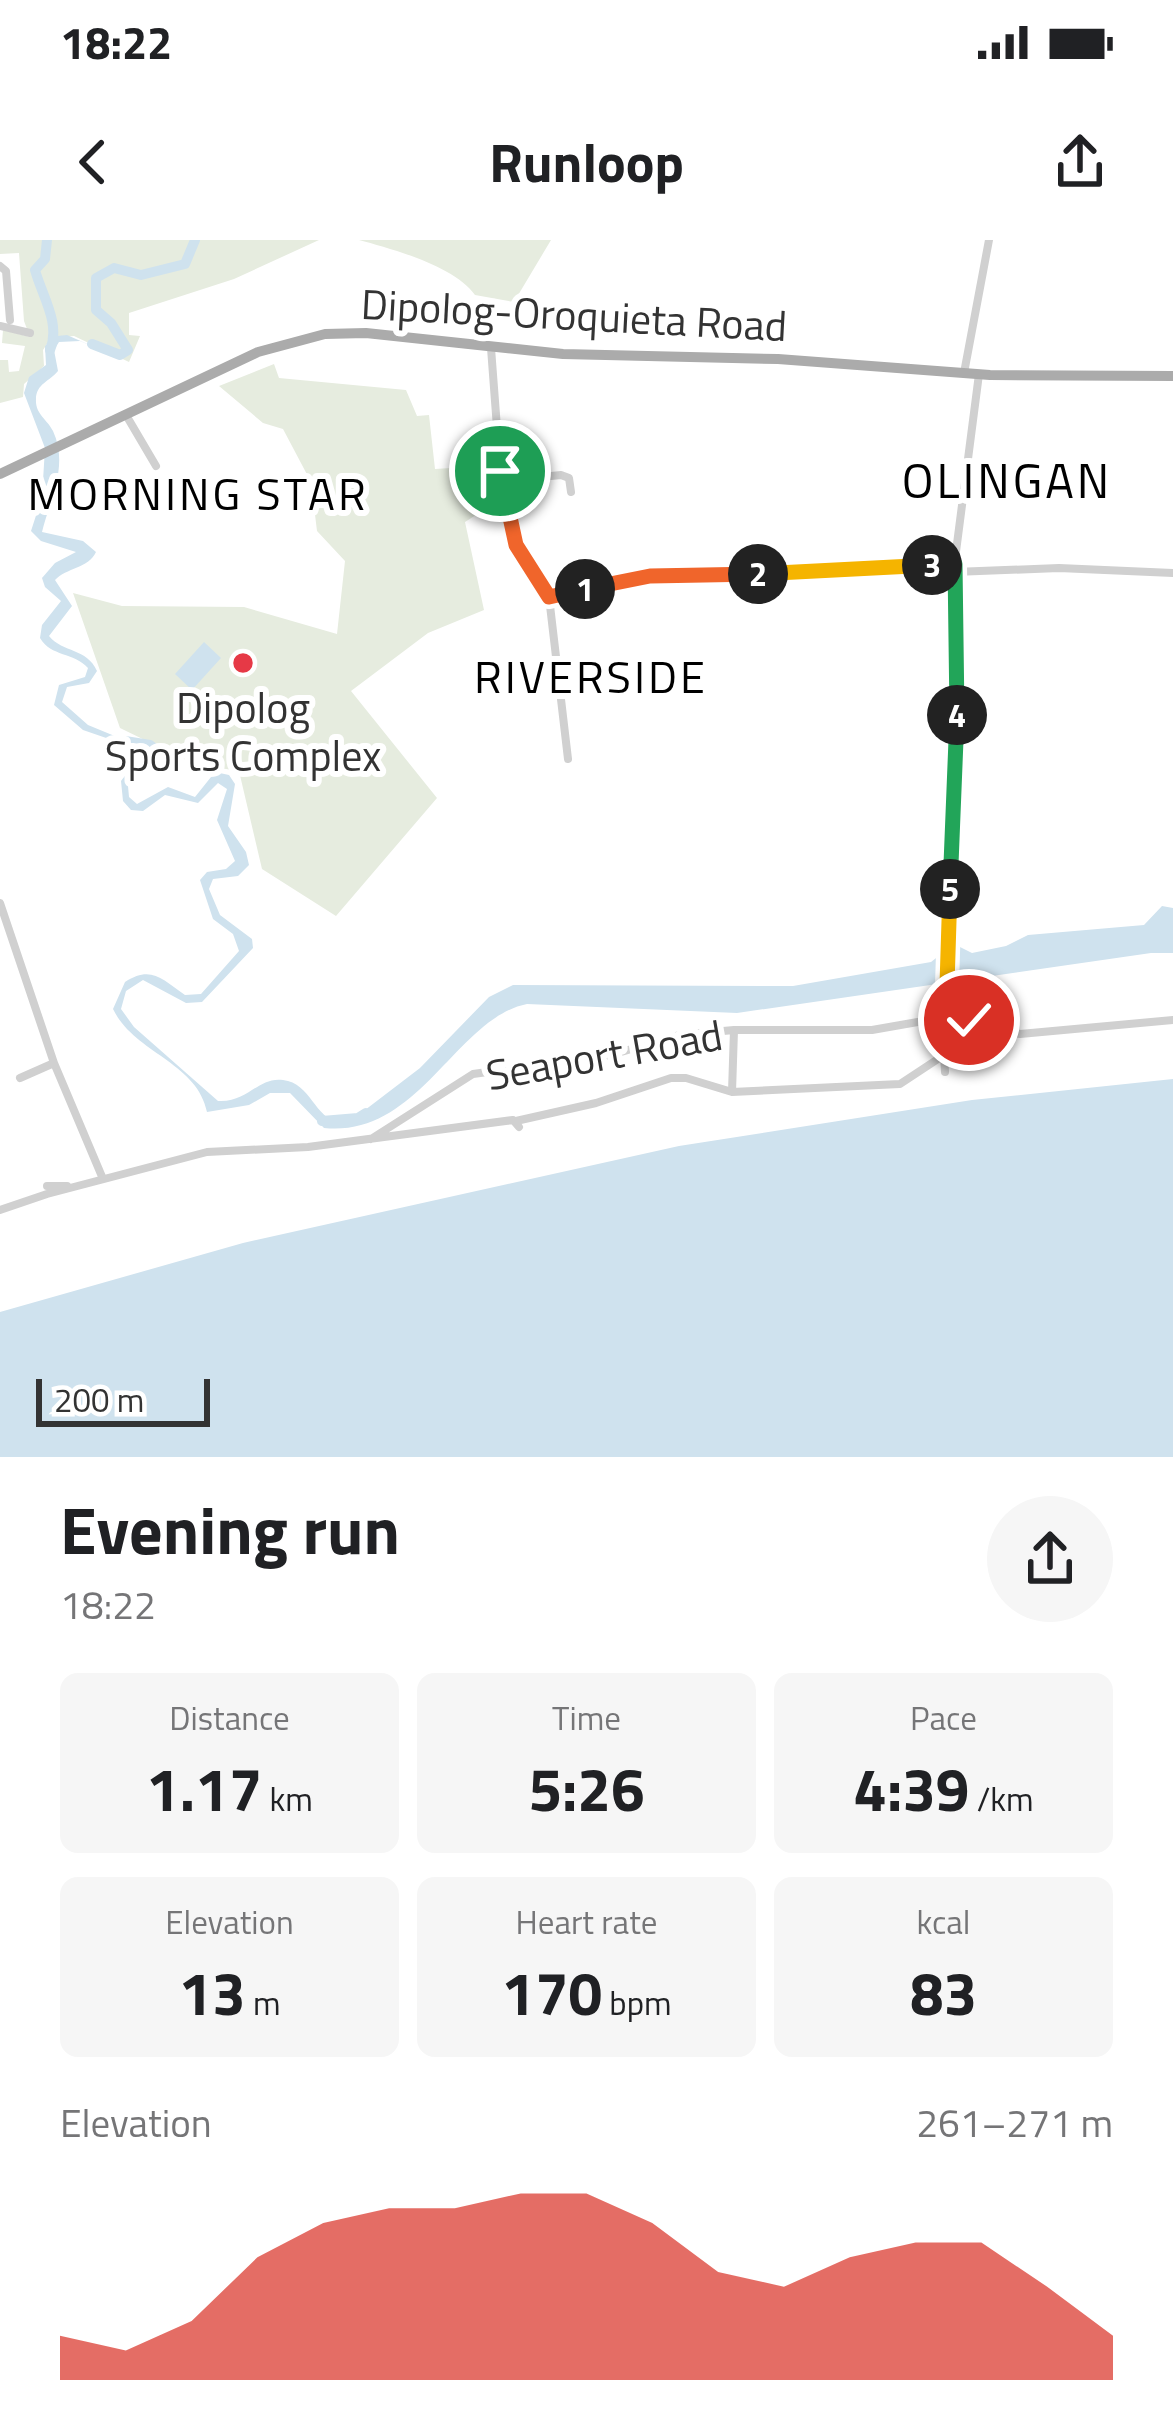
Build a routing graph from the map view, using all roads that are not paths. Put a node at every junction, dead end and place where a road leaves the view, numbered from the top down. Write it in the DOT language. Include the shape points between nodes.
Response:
graph roads {
  1 [pos="989,240"];
  2 [pos="0,266"];
  3 [pos="4,288"];
  4 [pos="5,323"];
  5 [pos="30,333"];
  6 [pos="491,348"];
  7 [pos="964,373"];
  8 [pos="980,374"];
  9 [pos="1173,376"];
  10 [pos="126,415"];
  11 [pos="156,466"];
  12 [pos="0,474"];
  13 [pos="501,481"];
  14 [pos="571,492"];
  15 [pos="954,568"];
  16 [pos="1173,573"];
  17 [pos="549,597"];
  18 [pos="568,759"];
  19 [pos="0,903"];
  20 [pos="946,1017"];
  21 [pos="1173,1020"];
  22 [pos="734,1030"];
  23 [pos="944,1055"];
  24 [pos="54,1063"];
  25 [pos="945,1072"];
  26 [pos="20,1078"];
  27 [pos="732,1092"];
  28 [pos="371,1139"];
  29 [pos="103,1178"];
  30 [pos="47,1186"];
  31 [pos="74,1186"];
  32 [pos="0,1210"];
  1 -- 7 [label="street"];
  2 -- 3 [label="street"];
  3 -- 4 [label="street"];
  4 -- 5 [label="street"];
  6 -- 7 [label="main road, Dipolog-Oroquieta Road"];
  6 -- 10 [label="main road, Dipolog-Oroquieta Road" via="365,333 310,336"];
  6 -- 13 [label="street"];
  7 -- 8 [label="main road, Dipolog-Oroquieta Road"];
  8 -- 9 [label="main road, Dipolog-Oroquieta Road"];
  8 -- 15 [label="street"];
  10 -- 11 [label="street"];
  10 -- 12 [label="main road, Dipolog-Oroquieta Road"];
  13 -- 14 [label="street" via="561,475"];
  13 -- 17 [label="street" via="516,545"];
  15 -- 16 [label="street"];
  15 -- 17 [label="street" via="650,576"];
  15 -- 20 [label="street" via="958,694"];
  17 -- 18 [label="street"];
  19 -- 24 [label="street"];
  20 -- 21 [label="street" via="1020,1034"];
  20 -- 22 [label="street, Seaport Road" via="872,1030"];
  20 -- 23 [label="street"];
  22 -- 27 [label="street"];
  22 -- 28 [label="street, Seaport Road" via="473,1074"];
  23 -- 25 [label="street"];
  23 -- 27 [label="street" via="900,1084"];
  24 -- 26 [label="street"];
  24 -- 29 [label="street"];
  27 -- 28 [label="street" via="671,1078 518,1124"];
  28 -- 29 [label="street, Seaport Road" via="206,1152"];
  29 -- 31 [label="street, Seaport Road"];
  30 -- 31 [label="street"];
  31 -- 32 [label="street, Seaport Road"];
}
